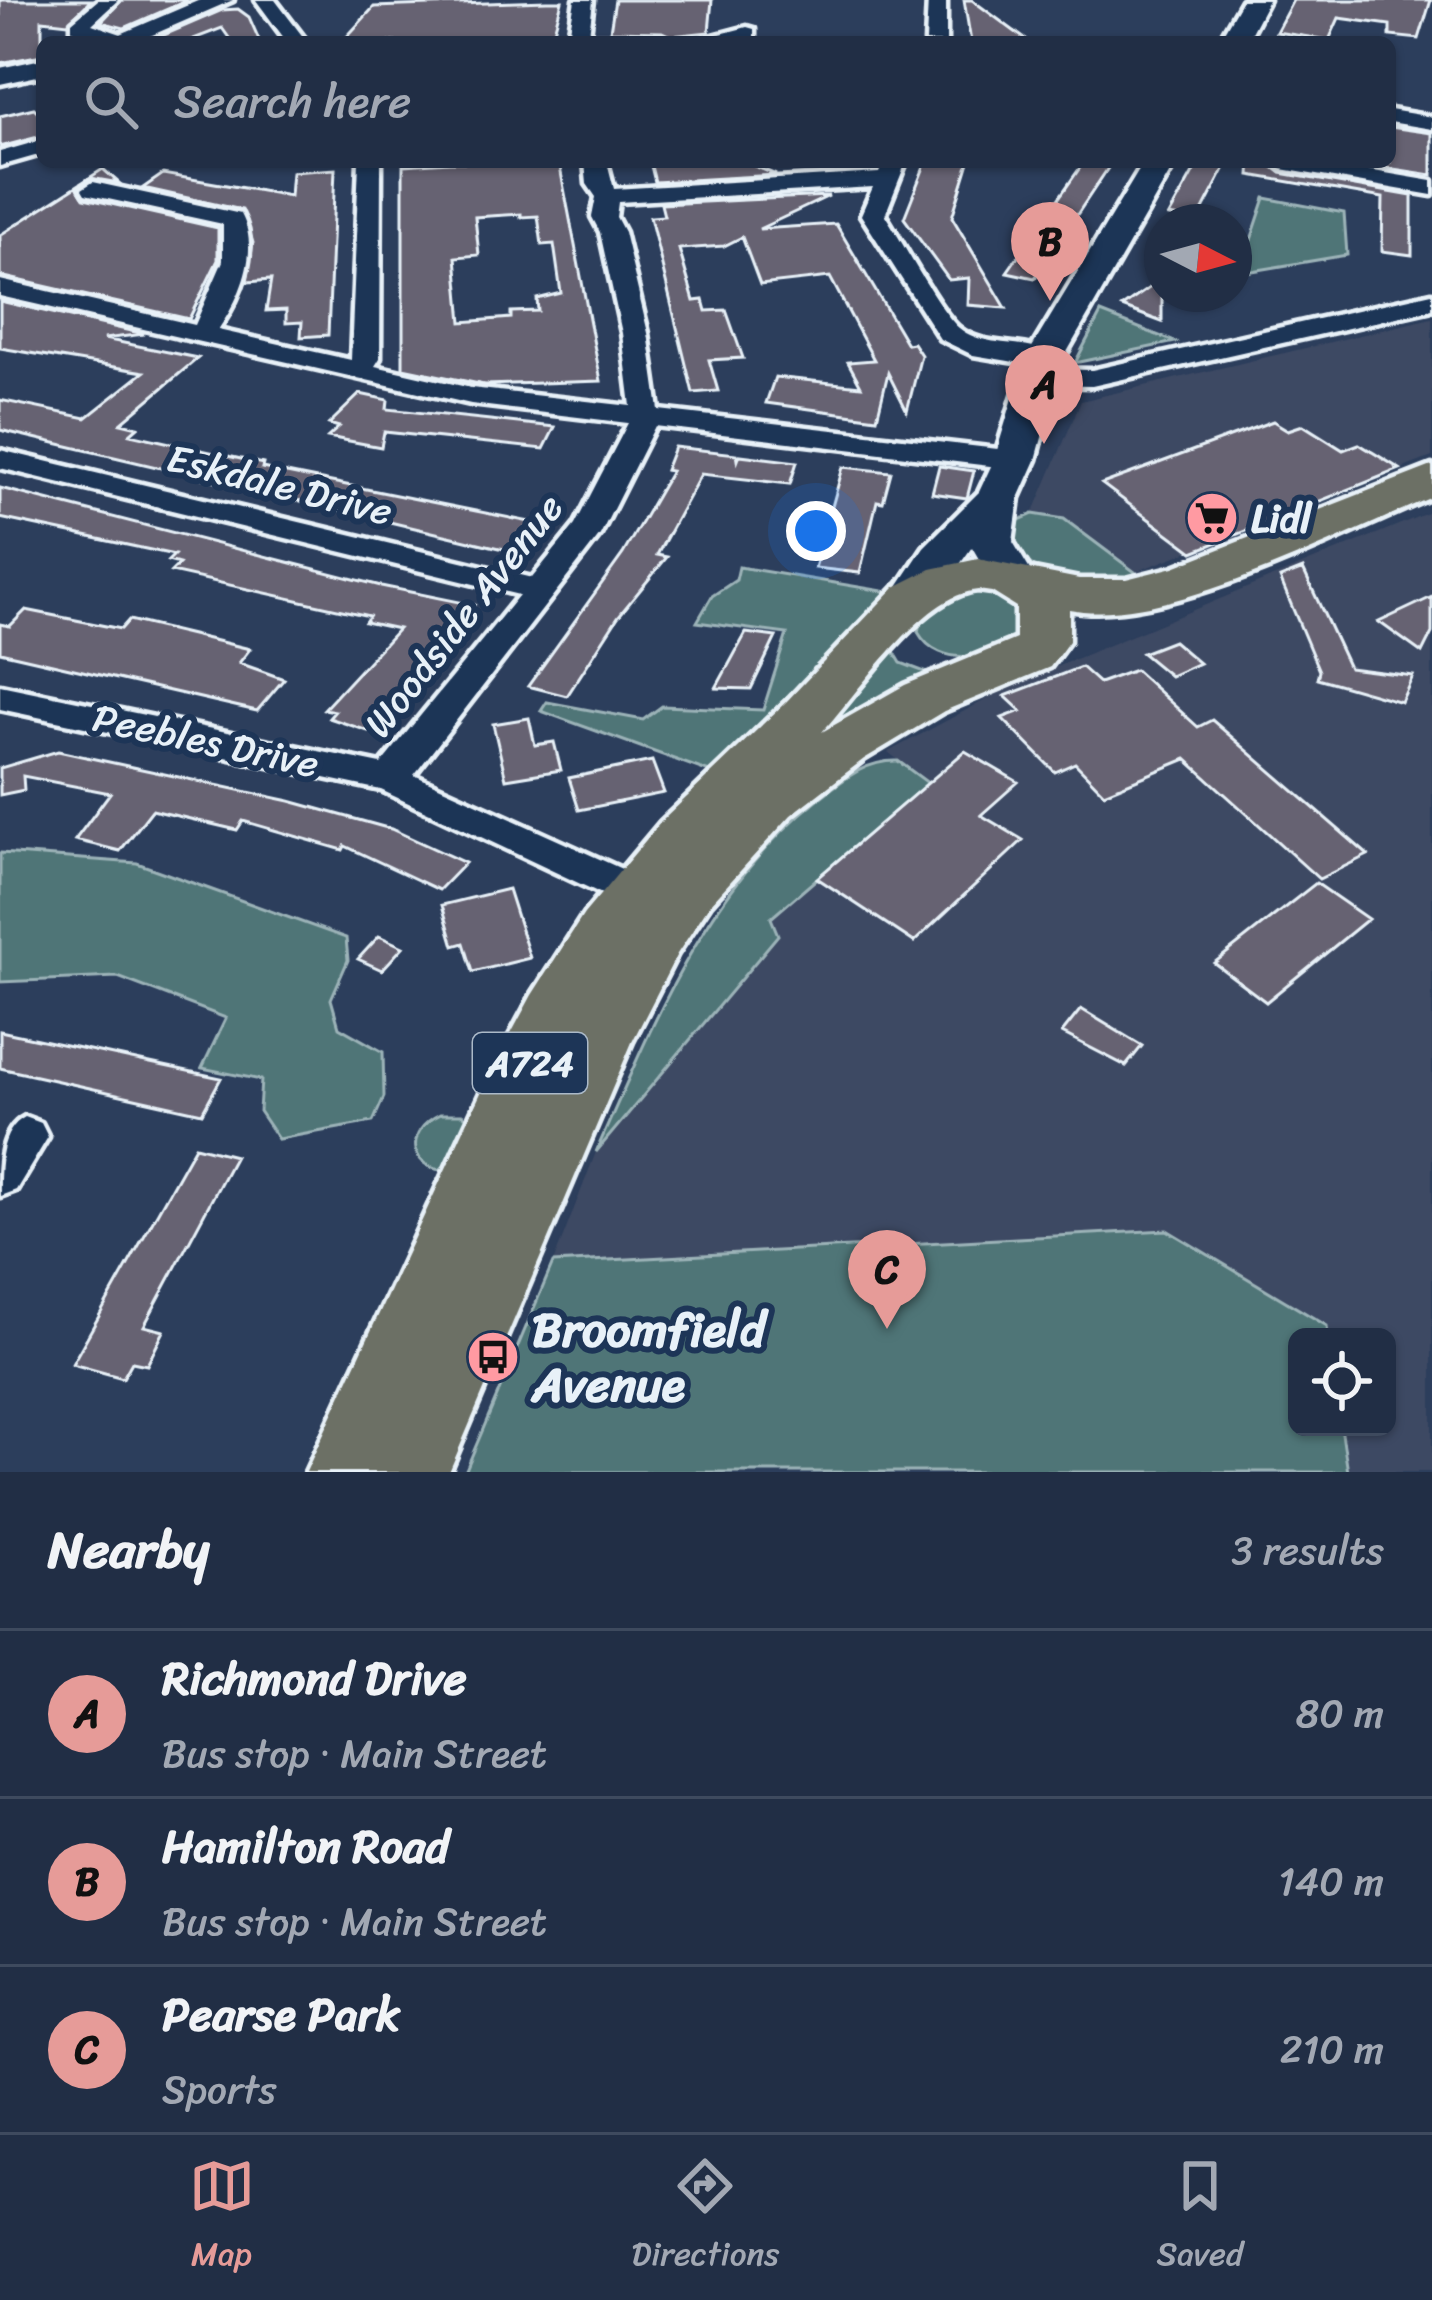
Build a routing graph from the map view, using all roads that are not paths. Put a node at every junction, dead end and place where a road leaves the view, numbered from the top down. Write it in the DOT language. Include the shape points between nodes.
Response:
graph roads {
  1 [pos="110,0"];
  2 [pos="221,0"];
  3 [pos="265,0"];
  4 [pos="584,0"];
  5 [pos="937,0"];
  6 [pos="1255,0"];
  7 [pos="61,14"];
  8 [pos="87,16"];
  9 [pos="747,33"];
  10 [pos="104,36"];
  11 [pos="130,36"];
  12 [pos="292,36"];
  13 [pos="579,36"];
  14 [pos="731,36"];
  15 [pos="936,36"];
  16 [pos="1235,36"];
  17 [pos="36,68"];
  18 [pos="0,76"];
  19 [pos="1396,117"];
  20 [pos="1432,123"];
  21 [pos="36,149"];
  22 [pos="0,159"];
  23 [pos="370,168"];
  24 [pos="597,168"];
  25 [pos="1157,168"];
  26 [pos="1317,168"];
  27 [pos="890,171"];
  28 [pos="115,188"];
  29 [pos="1432,188"];
  30 [pos="608,196"];
  31 [pos="0,288"];
  32 [pos="1432,301"];
  33 [pos="203,333"];
  34 [pos="1041,368"];
  35 [pos="357,370"];
  36 [pos="646,416"];
  37 [pos="0,459"];
  38 [pos="1007,479"];
  39 [pos="1432,480"];
  40 [pos="1192,578"];
  41 [pos="1018,582"];
  42 [pos="540,590"];
  43 [pos="905,608"];
  44 [pos="1036,651"];
  45 [pos="980,673"];
  46 [pos="0,697"];
  47 [pos="56,708"];
  48 [pos="0,724"];
  49 [pos="390,779"];
  50 [pos="654,901"];
  51 [pos="25,1137"];
  52 [pos="0,1176"];
  53 [pos="348,1472"];
  54 [pos="406,1472"];
  1 -- 8 [label="street"];
  2 -- 11 [label="street"];
  3 -- 12 [label="street"];
  4 -- 13 [label="street"];
  5 -- 15 [label="street"];
  6 -- 16 [label="main road"];
  7 -- 8 [label="street"];
  8 -- 10 [label="street" via="79,26"];
  9 -- 14 [label="street"];
  17 -- 18 [label="street"];
  19 -- 20 [label="street"];
  21 -- 22 [label="street"];
  23 -- 35 [label="street" via="367,358"];
  24 -- 30 [label="street"];
  25 -- 34 [label="main road"];
  26 -- 29 [label="street"];
  27 -- 30 [label="street"];
  27 -- 34 [label="street" via="874,208 876,224 949,334"];
  28 -- 33 [label="street" via="233,219 238,227 232,278"];
  30 -- 36 [label="street" via="604,218 635,333"];
  31 -- 33 [label="street"];
  32 -- 34 [label="street" via="1092,378"];
  33 -- 35 [label="street"];
  34 -- 38 [label="main road"];
  35 -- 36 [label="street" via="471,396"];
  36 -- 38 [label="street"];
  36 -- 42 [label="street, Woodside Avenue" via="589,528"];
  37 -- 42 [label="street, Eskdale Drive"];
  38 -- 41 [label="main road" via="991,542"];
  38 -- 43 [label="main road"];
  39 -- 40 [label="main road"];
  40 -- 41 [label="main road" via="1102,596"];
  40 -- 44 [label="main road" via="1129,617"];
  41 -- 43 [label="main road" via="967,575 934,584"];
  41 -- 44 [label="main road" via="1043,609"];
  42 -- 49 [label="street, Woodside Avenue"];
  43 -- 45 [label="main road" via="898,637 908,652 947,670"];
  43 -- 50 [label="main road, A724" via="683,838"];
  44 -- 45 [label="main road"];
  45 -- 50 [label="main road, A724" via="863,735 774,796"];
  46 -- 47 [label="street, Peebles Drive"];
  47 -- 48 [label="street"];
  47 -- 49 [label="street, Peebles Drive"];
  49 -- 50 [label="street, Peebles Drive"];
  50 -- 53 [label="main road, A724" via="579,975 534,1057"];
  50 -- 54 [label="main road, A724" via="634,969"];
  51 -- 52 [label="street"];
}
